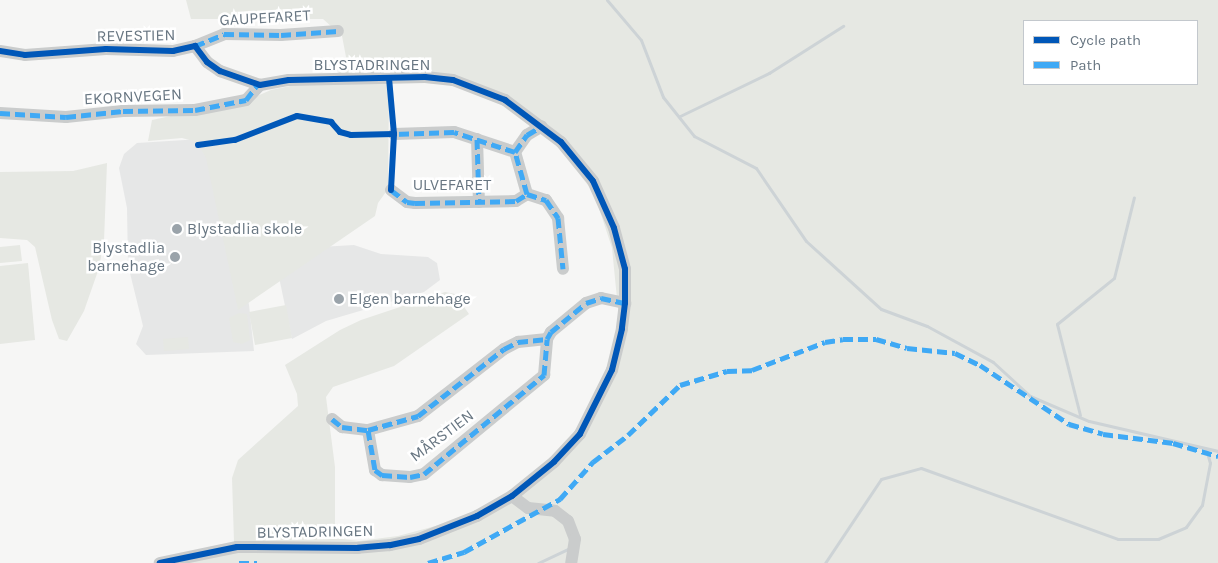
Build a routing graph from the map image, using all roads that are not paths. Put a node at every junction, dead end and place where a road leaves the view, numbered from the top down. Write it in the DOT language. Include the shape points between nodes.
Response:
graph roads {
  1 [pos="338,30"];
  2 [pos="195,46"];
  3 [pos="0,51"];
  4 [pos="260,85"];
  5 [pos="0,113"];
  6 [pos="542,126"];
  7 [pos="394,134"];
  8 [pos="477,140"];
  9 [pos="515,152"];
  10 [pos="391,190"];
  11 [pos="527,194"];
  12 [pos="479,202"];
  13 [pos="563,269"];
  14 [pos="624,303"];
  15 [pos="547,338"];
  16 [pos="332,419"];
  17 [pos="368,430"];
  18 [pos="512,496"];
  19 [pos="160,563"];
  20 [pos="571,563"];
  1 -- 2 [label="street, GAUPEFARET" via="224,34"];
  2 -- 3 [label="street, REVESTIEN" via="173,51 106,49 25,55"];
  2 -- 4 [label="street, REVESTIEN" via="207,62 220,71"];
  4 -- 5 [label="street, EKORNVEGEN" via="246,100 195,110 123,111 66,117"];
  4 -- 6 [label="street, BLYSTADRINGEN" via="298,80 425,77 453,80 506,100"];
  6 -- 9 [label="street" via="527,135"];
  6 -- 14 [label="street, BLYSTADRINGEN" via="579,160 604,204 625,269"];
  7 -- 8 [label="street" via="454,132"];
  8 -- 9 [label="street"];
  8 -- 12 [label="street"];
  9 -- 11 [label="street"];
  10 -- 12 [label="street, ULVEFARET" via="407,202"];
  11 -- 12 [label="street, ULVEFARET" via="516,201"];
  11 -- 13 [label="street" via="546,200 558,218"];
  14 -- 15 [label="street" via="601,298 586,303"];
  14 -- 18 [label="street, BLYSTADRINGEN" via="622,329 612,370 580,434 554,462"];
  15 -- 17 [label="street, MÅRSTIEN" via="518,342 504,349 418,416"];
  15 -- 17 [label="street, MÅRSTIEN" via="544,375 424,474 410,477 382,475 375,470"];
  16 -- 17 [label="street" via="348,429"];
  18 -- 19 [label="street, BLYSTADRINGEN" via="478,516 419,539 390,545 358,548 237,547"];
  18 -- 20 [label="street" via="528,508 555,511 568,521 575,539"];
}
